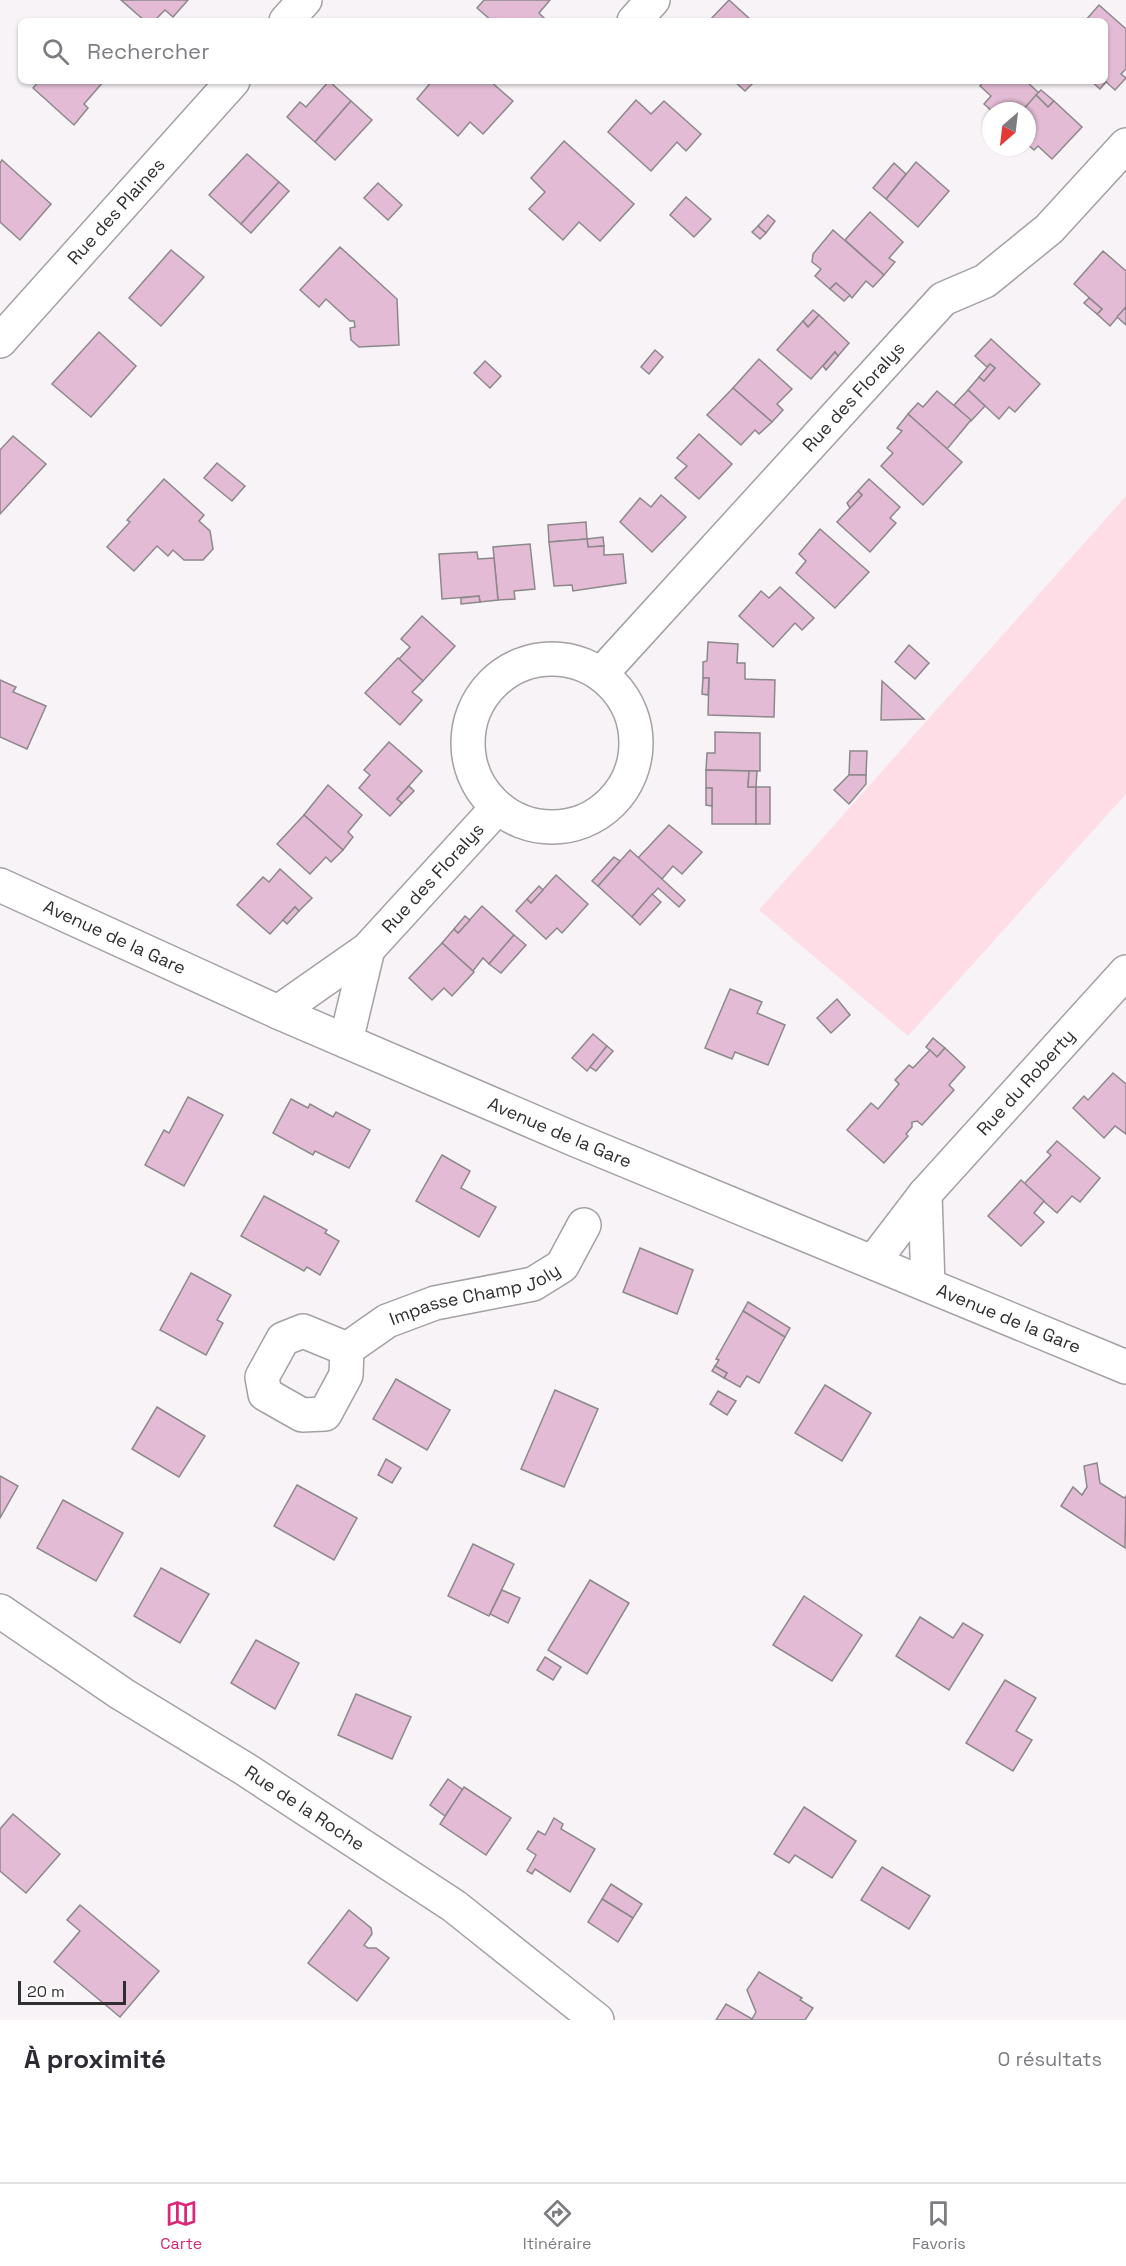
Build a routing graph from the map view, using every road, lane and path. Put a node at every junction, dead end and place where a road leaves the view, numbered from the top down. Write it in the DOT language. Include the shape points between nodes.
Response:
graph roads {
  1 [pos="305,0"];
  2 [pos="653,0"];
  3 [pos="289,18"];
  4 [pos="637,18"];
  5 [pos="229,84"];
  6 [pos="1126,145"];
  7 [pos="0,341"];
  8 [pos="601,674"];
  9 [pos="497,808"];
  10 [pos="0,885"];
  11 [pos="368,950"];
  12 [pos="1126,972"];
  13 [pos="278,1012"];
  14 [pos="346,1041"];
  15 [pos="925,1194"];
  16 [pos="584,1225"];
  17 [pos="873,1262"];
  18 [pos="928,1285"];
  19 [pos="347,1349"];
  20 [pos="1126,1367"];
  21 [pos="0,1611"];
  22 [pos="597,2020"];
  1 -- 3 [label="street"];
  2 -- 4 [label="street"];
  5 -- 7 [label="street, Rue des Plaines"];
  6 -- 8 [label="street, Rue des Floralys" via="1049,229 985,281 943,299"];
  8 -- 9 [label="street, Rue des Floralys" via="578,662 535,660 503,673 485,690 472,713 467,739 470,765 480,788"];
  8 -- 9 [label="street, Rue des Floralys" via="620,693 633,717 637,744 632,771 619,795 599,813 574,824 547,828 521,822"];
  9 -- 11 [label="street, Rue des Floralys"];
  10 -- 13 [label="street, Avenue de la Gare"];
  11 -- 13 [label="street, Rue des Floralys"];
  11 -- 14 [label="street, Rue des Floralys"];
  12 -- 15 [label="street, Rue du Roberty"];
  13 -- 14 [label="street, Avenue de la Gare"];
  14 -- 17 [label="street, Avenue de la Gare"];
  15 -- 17 [label="street, Rue du Roberty"];
  15 -- 18 [label="street"];
  16 -- 19 [label="street, Impasse Champ Joly" via="562,1266 533,1284 435,1303 387,1321"];
  17 -- 18 [label="street, Avenue de la Gare"];
  18 -- 20 [label="street, Avenue de la Gare"];
  21 -- 22 [label="street, Rue de la Roche" via="453,1906"];
}
